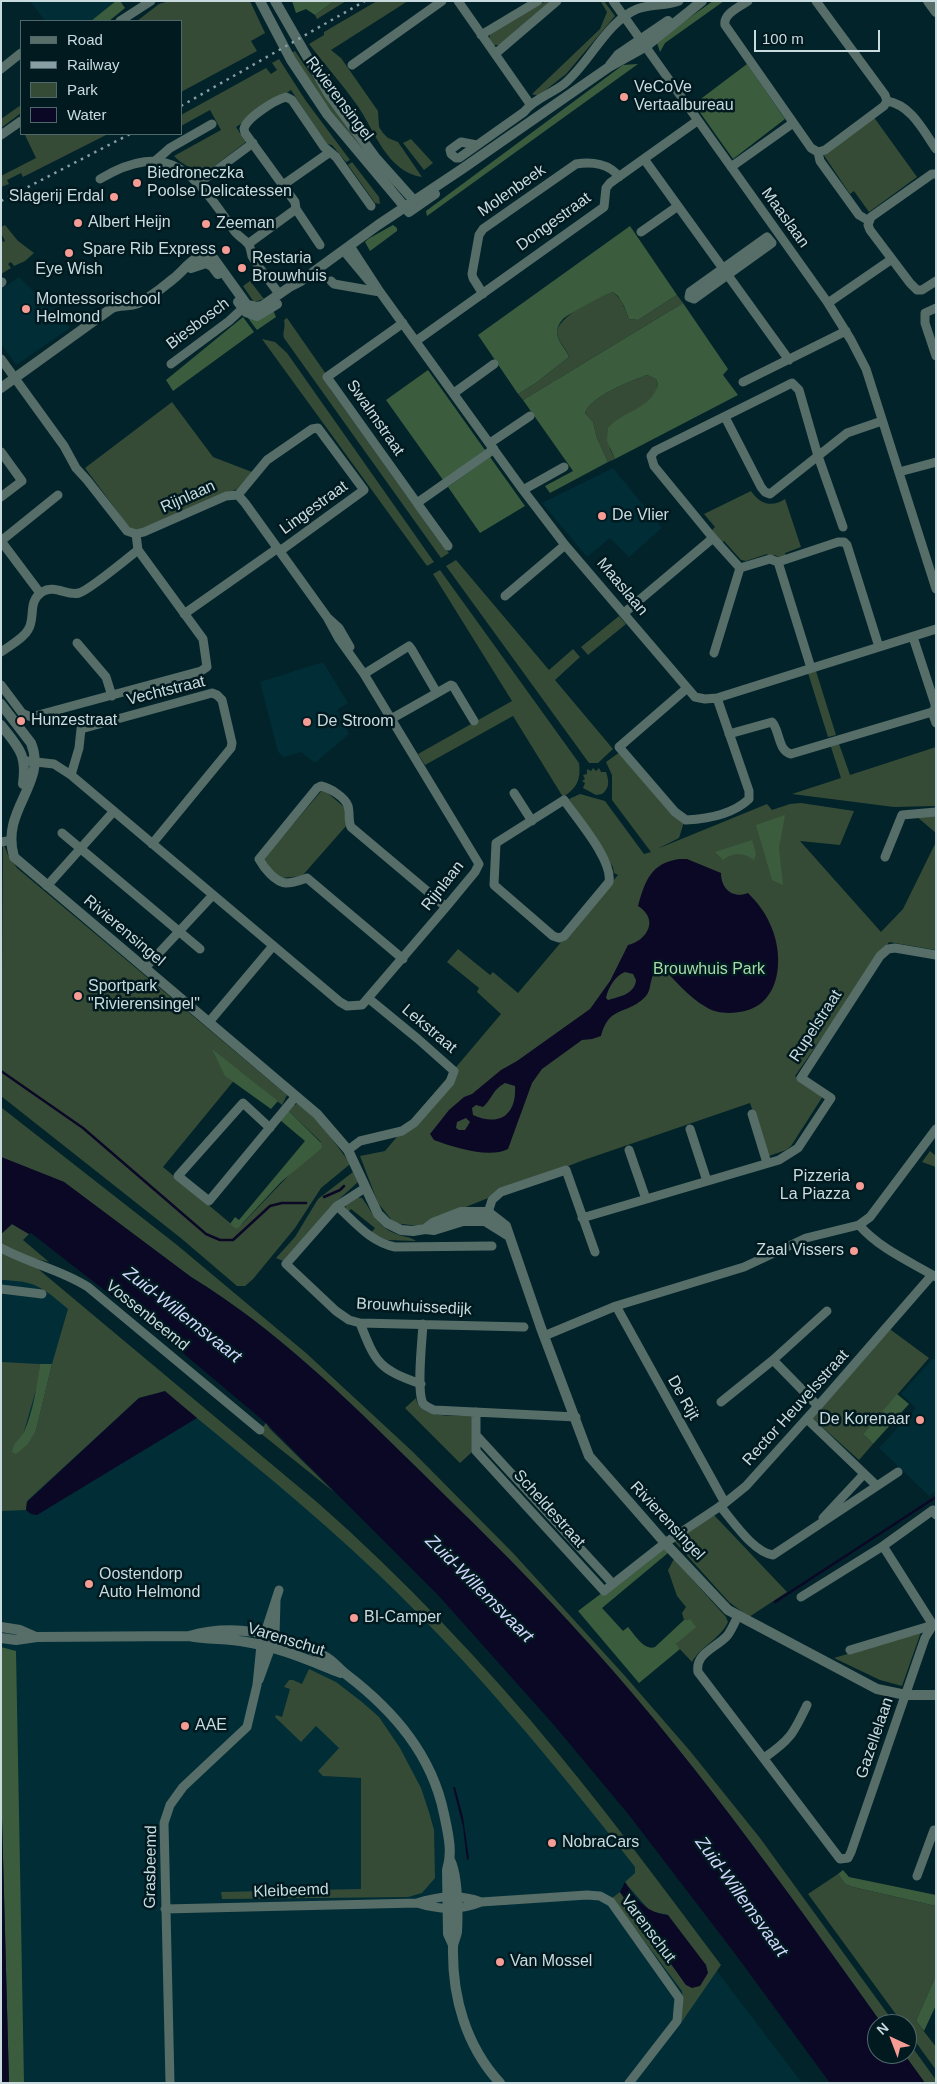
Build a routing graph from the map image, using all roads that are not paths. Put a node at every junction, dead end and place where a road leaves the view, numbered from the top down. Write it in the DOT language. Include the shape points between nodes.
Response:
graph roads {
  1 [pos="151,1"];
  2 [pos="260,1"];
  3 [pos="275,1"];
  4 [pos="442,1"];
  5 [pos="458,1"];
  6 [pos="538,1"];
  7 [pos="557,1"];
  8 [pos="612,1"];
  9 [pos="679,1"];
  10 [pos="702,1"];
  11 [pos="748,1"];
  12 [pos="816,1"];
  13 [pos="928,1"];
  14 [pos="936,11"];
  15 [pos="625,18"];
  16 [pos="122,20"];
  17 [pos="482,34"];
  18 [pos="642,43"];
  19 [pos="20,53"];
  20 [pos="495,54"];
  21 [pos="352,65"];
  22 [pos="1,68"];
  23 [pos="887,101"];
  24 [pos="530,104"];
  25 [pos="698,121"];
  26 [pos="20,122"];
  27 [pos="793,122"];
  28 [pos="212,124"];
  29 [pos="1,135"];
  30 [pos="253,143"];
  31 [pos="477,145"];
  32 [pos="936,148"];
  33 [pos="330,152"];
  34 [pos="818,152"];
  35 [pos="644,159"];
  36 [pos="154,162"];
  37 [pos="730,167"];
  38 [pos="936,174"];
  39 [pos="619,177"];
  40 [pos="100,179"];
  41 [pos="199,183"];
  42 [pos="283,185"];
  43 [pos="417,203"];
  44 [pos="371,206"];
  45 [pos="678,206"];
  46 [pos="296,209"];
  47 [pos="407,209"];
  48 [pos="869,221"];
  49 [pos="641,232"];
  50 [pos="248,244"];
  51 [pos="320,245"];
  52 [pos="351,246"];
  53 [pos="892,259"];
  54 [pos="725,272"];
  55 [pos="331,280"];
  56 [pos="936,281"];
  57 [pos="380,292"];
  58 [pos="483,294"];
  59 [pos="281,296"];
  60 [pos="828,303"];
  61 [pos="245,306"];
  62 [pos="936,308"];
  63 [pos="403,323"];
  64 [pos="846,331"];
  65 [pos="416,341"];
  66 [pos="936,356"];
  67 [pos="1,359"];
  68 [pos="788,360"];
  69 [pos="170,364"];
  70 [pos="494,364"];
  71 [pos="15,378"];
  72 [pos="743,382"];
  73 [pos="1,388"];
  74 [pos="454,393"];
  75 [pos="530,416"];
  76 [pos="725,417"];
  77 [pos="882,422"];
  78 [pos="492,446"];
  79 [pos="1,452"];
  80 [pos="818,456"];
  81 [pos="936,462"];
  82 [pos="564,467"];
  83 [pos="900,472"];
  84 [pos="522,490"];
  85 [pos="58,494"];
  86 [pos="238,496"];
  87 [pos="1,498"];
  88 [pos="417,503"];
  89 [pos="843,527"];
  90 [pos="136,534"];
  91 [pos="713,538"];
  92 [pos="1,541"];
  93 [pos="565,545"];
  94 [pos="448,546"];
  95 [pos="138,550"];
  96 [pos="279,550"];
  97 [pos="778,562"];
  98 [pos="740,568"];
  99 [pos="936,589"];
  100 [pos="40,593"];
  101 [pos="505,596"];
  102 [pos="624,613"];
  103 [pos="184,614"];
  104 [pos="936,629"];
  105 [pos="912,637"];
  106 [pos="77,643"];
  107 [pos="879,647"];
  108 [pos="1,652"];
  109 [pos="714,653"];
  110 [pos="811,668"];
  111 [pos="364,674"];
  112 [pos="1,685"];
  113 [pos="686,688"];
  114 [pos="437,693"];
  115 [pos="112,696"];
  116 [pos="717,698"];
  117 [pos="1,704"];
  118 [pos="934,706"];
  119 [pos="391,719"];
  120 [pos="474,721"];
  121 [pos="936,723"];
  122 [pos="1,725"];
  123 [pos="729,734"];
  124 [pos="29,761"];
  125 [pos="71,775"];
  126 [pos="514,793"];
  127 [pos="114,812"];
  128 [pos="936,812"];
  129 [pos="532,821"];
  130 [pos="62,833"];
  131 [pos="4,842"];
  132 [pos="152,844"];
  133 [pos="81,848"];
  134 [pos="885,858"];
  135 [pos="478,864"];
  136 [pos="494,866"];
  137 [pos="47,886"];
  138 [pos="212,896"];
  139 [pos="446,907"];
  140 [pos="178,931"];
  141 [pos="273,946"];
  142 [pos="200,949"];
  143 [pos="936,956"];
  144 [pos="403,959"];
  145 [pos="146,968"];
  146 [pos="368,998"];
  147 [pos="209,1022"];
  148 [pos="296,1096"];
  149 [pos="752,1114"];
  150 [pos="270,1128"];
  151 [pos="936,1129"];
  152 [pos="690,1130"];
  153 [pos="348,1150"];
  154 [pos="629,1150"];
  155 [pos="767,1163"];
  156 [pos="707,1181"];
  157 [pos="365,1188"];
  158 [pos="646,1199"];
  159 [pos="337,1206"];
  160 [pos="487,1217"];
  161 [pos="582,1218"];
  162 [pos="859,1225"];
  163 [pos="492,1246"];
  164 [pos="1,1248"];
  165 [pos="595,1252"];
  166 [pos="934,1276"];
  167 [pos="1,1289"];
  168 [pos="42,1294"];
  169 [pos="616,1306"];
  170 [pos="827,1312"];
  171 [pos="360,1323"];
  172 [pos="423,1324"];
  173 [pos="524,1327"];
  174 [pos="544,1336"];
  175 [pos="773,1360"];
  176 [pos="421,1384"];
  177 [pos="721,1402"];
  178 [pos="818,1406"];
  179 [pos="476,1412"];
  180 [pos="576,1417"];
  181 [pos="807,1419"];
  182 [pos="260,1430"];
  183 [pos="898,1472"];
  184 [pos="864,1474"];
  185 [pos="877,1486"];
  186 [pos="722,1505"];
  187 [pos="936,1515"];
  188 [pos="814,1528"];
  189 [pos="665,1543"];
  190 [pos="883,1546"];
  191 [pos="801,1597"];
  192 [pos="738,1616"];
  193 [pos="934,1624"];
  194 [pos="1,1627"];
  195 [pos="264,1633"];
  196 [pos="189,1636"];
  197 [pos="275,1636"];
  198 [pos="37,1637"];
  199 [pos="1,1638"];
  200 [pos="261,1645"];
  201 [pos="272,1648"];
  202 [pos="850,1650"];
  203 [pos="345,1674"];
  204 [pos="257,1685"];
  205 [pos="906,1695"];
  206 [pos="936,1695"];
  207 [pos="807,1705"];
  208 [pos="764,1758"];
  209 [pos="936,1830"];
  210 [pos="917,1876"];
  211 [pos="452,1903"];
  212 [pos="165,1909"];
  213 [pos="170,2083"];
  214 [pos="500,2083"];
  215 [pos="629,2083"];
  1 -- 16 [label="street"];
  2 -- 47 [label="street, Rivierensingel" via="291,60 327,114"];
  3 -- 43 [label="street, Rivierensingel" via="328,93 375,157"];
  4 -- 21 [label="street"];
  5 -- 17 [label="street"];
  6 -- 17 [label="street"];
  7 -- 20 [label="street"];
  8 -- 15 [label="street, Maaslaan"];
  9 -- 15 [label="street" via="637,10"];
  10 -- 18 [label="street" via="666,22"];
  11 -- 27 [label="street" via="726,16 725,26"];
  12 -- 23 [label="street"];
  13 -- 14 [label="street"];
  15 -- 18 [label="street, Maaslaan"];
  15 -- 24 [label="street" via="611,28 565,83 540,101"];
  17 -- 20 [label="street"];
  18 -- 25 [label="street, Maaslaan"];
  18 -- 43 [label="street" via="618,55 608,67"];
  19 -- 22 [label="street"];
  20 -- 24 [label="street"];
  23 -- 32 [label="street" via="896,102 908,110"];
  23 -- 34 [label="street" via="877,112"];
  24 -- 31 [label="street" via="524,112"];
  25 -- 35 [label="street, Dongestraat"];
  25 -- 37 [label="street, Maaslaan"];
  26 -- 29 [label="street"];
  27 -- 34 [label="street" via="811,148"];
  27 -- 37 [label="street"];
  28 -- 36 [label="street" via="170,148"];
  30 -- 33 [label="street" via="245,133 245,124 278,99 286,97 292,100"];
  30 -- 41 [label="street"];
  30 -- 42 [label="street"];
  33 -- 42 [label="street"];
  33 -- 44 [label="street"];
  34 -- 48 [label="street" via="820,161 859,215"];
  35 -- 39 [label="street, Dongestraat"];
  35 -- 45 [label="street"];
  36 -- 40 [label="street" via="137,162"];
  36 -- 41 [label="street" via="170,164"];
  37 -- 60 [label="street, Maaslaan"];
  38 -- 48 [label="street"];
  39 -- 58 [label="street, Dongestraat" via="606,188 604,207"];
  39 -- 58 [label="street, Molenbeek" via="608,167 584,162 576,164 483,229 472,274"];
  41 -- 50 [label="street" via="237,235"];
  42 -- 46 [label="street"];
  43 -- 47 [label="street"];
  45 -- 49 [label="street"];
  45 -- 54 [label="street"];
  46 -- 50 [label="street"];
  46 -- 51 [label="street"];
  47 -- 52 [label="street, Biesbosch"];
  48 -- 53 [label="street" via="870,230"];
  50 -- 59 [label="street" via="251,254"];
  52 -- 57 [label="street, Maaslaan"];
  52 -- 59 [label="street, Biesbosch"];
  53 -- 56 [label="street" via="917,290"];
  53 -- 60 [label="street"];
  54 -- 54 [label="street" via="772,243 767,237"];
  54 -- 68 [label="street"];
  55 -- 57 [label="street" via="334,284"];
  57 -- 63 [label="street, Maaslaan"];
  58 -- 65 [label="street, Dongestraat"];
  59 -- 61 [label="street, Biesbosch" via="267,312 256,316 251,316"];
  60 -- 64 [label="street, Maaslaan"];
  61 -- 69 [label="street, Biesbosch"];
  61 -- 71 [label="street, Biesbosch" via="214,268 202,263 181,273 140,303 112,308"];
  62 -- 66 [label="street" via="925,313 925,323"];
  63 -- 65 [label="street, Maaslaan"];
  63 -- 88 [label="street, Swalmstraat" via="327,377"];
  64 -- 68 [label="street"];
  64 -- 77 [label="street, Maaslaan" via="866,369"];
  65 -- 74 [label="street, Maaslaan"];
  67 -- 71 [label="street"];
  68 -- 72 [label="street"];
  70 -- 74 [label="street"];
  71 -- 73 [label="street"];
  71 -- 90 [label="street" via="76,468 120,524"];
  74 -- 78 [label="street, Maaslaan"];
  75 -- 78 [label="street"];
  76 -- 80 [label="street" via="765,492 776,491"];
  76 -- 80 [label="street" via="792,383 799,390"];
  76 -- 91 [label="street" via="655,451 651,456 654,466"];
  77 -- 80 [label="street" via="847,433"];
  77 -- 83 [label="street, Maaslaan"];
  78 -- 84 [label="street, Maaslaan"];
  78 -- 88 [label="street"];
  79 -- 87 [label="street" via="22,481"];
  80 -- 89 [label="street"];
  81 -- 83 [label="street"];
  82 -- 84 [label="street"];
  83 -- 99 [label="street, Maaslaan"];
  84 -- 93 [label="street, Maaslaan"];
  85 -- 92 [label="street"];
  86 -- 90 [label="street, Rijnlaan" via="226,496"];
  86 -- 96 [label="street, Rijnlaan"];
  86 -- 96 [label="street, Lingestraat" via="267,460 318,428 364,490"];
  88 -- 94 [label="street, Swalmstraat"];
  90 -- 95 [label="street"];
  91 -- 98 [label="street"];
  91 -- 102 [label="street"];
  92 -- 100 [label="street"];
  93 -- 101 [label="street"];
  93 -- 102 [label="street, Maaslaan"];
  95 -- 100 [label="street" via="83,591 69,593 53,588"];
  95 -- 103 [label="street"];
  96 -- 103 [label="street"];
  96 -- 111 [label="street, Rijnlaan" via="328,617"];
  97 -- 98 [label="street" via="770,559"];
  97 -- 107 [label="street" via="844,542"];
  97 -- 110 [label="street"];
  98 -- 109 [label="street"];
  100 -- 108 [label="street" via="32,605 30,629"];
  102 -- 113 [label="street, Maaslaan"];
  103 -- 115 [label="street" via="203,639 207,667"];
  104 -- 105 [label="street, Maaslaan"];
  105 -- 107 [label="street, Maaslaan"];
  105 -- 118 [label="street"];
  106 -- 115 [label="street" via="106,677"];
  107 -- 110 [label="street, Maaslaan"];
  110 -- 116 [label="street, Maaslaan"];
  111 -- 114 [label="street" via="409,646"];
  111 -- 119 [label="street, Rijnlaan"];
  112 -- 115 [label="street" via="22,713 31,717"];
  113 -- 116 [label="street, Maaslaan" via="695,697"];
  113 -- 123 [label="street" via="619,747 675,812 686,820 721,814 742,806 749,799"];
  114 -- 119 [label="street"];
  114 -- 120 [label="street" via="453,686"];
  116 -- 123 [label="street"];
  117 -- 124 [label="street, Rivierensingel" via="31,743 34,750"];
  118 -- 121 [label="street"];
  118 -- 123 [label="street" via="791,754 782,747 772,722"];
  119 -- 135 [label="street, Rijnlaan"];
  122 -- 124 [label="street"];
  124 -- 125 [label="street, Rijnlaan" via="54,764"];
  124 -- 131 [label="street, Rivierensingel" via="23,787 7,822"];
  125 -- 127 [label="street, Rijnlaan"];
  125 -- 132 [label="street, Vechtstraat" via="81,728 212,693 217,695 222,700 231,748"];
  126 -- 129 [label="street"];
  127 -- 132 [label="street, Rijnlaan"];
  127 -- 133 [label="street"];
  128 -- 134 [label="street" via="902,815"];
  129 -- 136 [label="street" via="496,842"];
  129 -- 136 [label="street" via="564,800 597,848 610,875 609,882 564,936 553,936 494,885"];
  130 -- 133 [label="street"];
  131 -- 137 [label="street, Rivierensingel" via="14,857"];
  132 -- 138 [label="street, Rijnlaan"];
  133 -- 137 [label="street"];
  133 -- 140 [label="street"];
  135 -- 136 [label="street"];
  135 -- 139 [label="street, Rijnlaan"];
  137 -- 145 [label="street, Rivierensingel"];
  138 -- 140 [label="street"];
  138 -- 141 [label="street, Rijnlaan"];
  139 -- 144 [label="street, Rijnlaan"];
  139 -- 144 [label="street" via="349,825 345,802 328,788 317,788 259,860 265,870 281,882 307,878"];
  140 -- 142 [label="street"];
  140 -- 145 [label="street"];
  141 -- 146 [label="street, Rijnlaan" via="346,1006 362,1004"];
  141 -- 147 [label="street"];
  143 -- 155 [label="street, Rupelstraat" via="895,948 880,956 801,1078 831,1098 798,1148 779,1160"];
  144 -- 146 [label="street, Rijnlaan"];
  145 -- 147 [label="street, Rivierensingel"];
  146 -- 153 [label="street, Lekstraat" via="454,1071 450,1082 414,1123 402,1131 360,1141"];
  147 -- 148 [label="street, Rivierensingel"];
  148 -- 150 [label="street"];
  148 -- 153 [label="street, Rivierensingel" via="317,1114"];
  149 -- 155 [label="street"];
  150 -- 150 [label="street" via="208,1201 178,1176 243,1103"];
  151 -- 162 [label="street" via="876,1209"];
  152 -- 156 [label="street"];
  153 -- 157 [label="street, Rivierensingel"];
  154 -- 158 [label="street"];
  155 -- 156 [label="street, Rupelstraat"];
  156 -- 158 [label="street, Rupelstraat"];
  157 -- 159 [label="street, Brouwhuissedijk"];
  157 -- 160 [label="street, Rivierensingel" via="378,1214 401,1230 425,1229 462,1212"];
  158 -- 161 [label="street, Rupelstraat"];
  159 -- 163 [label="street" via="370,1237 385,1245"];
  159 -- 171 [label="street, Brouwhuissedijk" via="286,1264 336,1311"];
  160 -- 161 [label="street" via="492,1200 501,1192 566,1170"];
  160 -- 174 [label="street, Rivierensingel" via="506,1226"];
  161 -- 165 [label="street"];
  162 -- 166 [label="street" via="891,1252"];
  162 -- 169 [label="street" via="806,1238 744,1267"];
  164 -- 182 [label="street, Vossenbeemd" via="70,1276 88,1287"];
  166 -- 178 [label="street, Rector Heuvelsstraat"];
  167 -- 168 [label="street"];
  169 -- 174 [label="street"];
  169 -- 186 [label="street, De Rijt"];
  170 -- 175 [label="street"];
  171 -- 172 [label="street, Brouwhuissedijk"];
  171 -- 176 [label="street" via="371,1351 384,1368"];
  172 -- 173 [label="street, Brouwhuissedijk"];
  172 -- 176 [label="street"];
  174 -- 180 [label="street, Rivierensingel"];
  175 -- 177 [label="street"];
  175 -- 178 [label="street"];
  176 -- 179 [label="street" via="424,1404 434,1410"];
  178 -- 181 [label="street, Rector Heuvelsstraat"];
  179 -- 180 [label="street"];
  179 -- 189 [label="street, Scheldestraat" via="476,1451 604,1591"];
  180 -- 189 [label="street, Rivierensingel" via="589,1456"];
  181 -- 184 [label="street"];
  181 -- 186 [label="street, Rector Heuvelsstraat" via="746,1486"];
  183 -- 185 [label="street"];
  184 -- 185 [label="street"];
  184 -- 188 [label="street"];
  185 -- 188 [label="street"];
  186 -- 188 [label="street, De Rijt" via="765,1554 773,1555"];
  186 -- 189 [label="street, Rector Heuvelsstraat"];
  187 -- 190 [label="street" via="933,1510"];
  189 -- 192 [label="street, Rivierensingel" via="728,1610"];
  190 -- 191 [label="street"];
  190 -- 193 [label="street"];
  192 -- 205 [label="street, Rivierensingel" via="877,1688"];
  192 -- 208 [label="street" via="727,1636 700,1657 696,1664 698,1672"];
  193 -- 202 [label="street"];
  193 -- 205 [label="street, Gazellelaan" via="925,1638"];
  194 -- 198 [label="street, Varenschut"];
  195 -- 196 [label="street, Varenschut" via="205,1632"];
  195 -- 197 [label="street, Varenschut"];
  195 -- 197 [label="street, Varenschut" via="277,1594"];
  195 -- 200 [label="street, Grasbeemd"];
  196 -- 198 [label="street, Varenschut"];
  196 -- 200 [label="street, Varenschut"];
  197 -- 201 [label="street, Grasbeemd"];
  197 -- 203 [label="street, Varenschut" via="325,1656"];
  198 -- 199 [label="street, Varenschut"];
  200 -- 201 [label="street, Varenschut"];
  200 -- 204 [label="street, Grasbeemd"];
  201 -- 203 [label="street, Varenschut"];
  201 -- 204 [label="street, Grasbeemd"];
  203 -- 211 [label="street, Varenschut" via="378,1700 421,1754 434,1777 441,1799 450,1860 455,1869"];
  204 -- 212 [label="street, Grasbeemd" via="248,1727 183,1787 170,1805 164,1823"];
  205 -- 206 [label="street, Rivierensingel"];
  205 -- 208 [label="street, Gazellelaan" via="848,1858 844,1860 840,1859"];
  207 -- 208 [label="street" via="791,1736"];
  209 -- 210 [label="street"];
  211 -- 212 [label="street, Kleibeemd" via="432,1898 417,1902"];
  211 -- 214 [label="street, Varenschut" via="457,1934 453,1945 457,1994 469,2035 480,2058"];
  211 -- 215 [label="street, Varenschut" via="468,1907 481,1902 587,1895 600,1896 611,1902 679,1998 677,2021"];
  212 -- 213 [label="street, Grasbeemd"];
}
